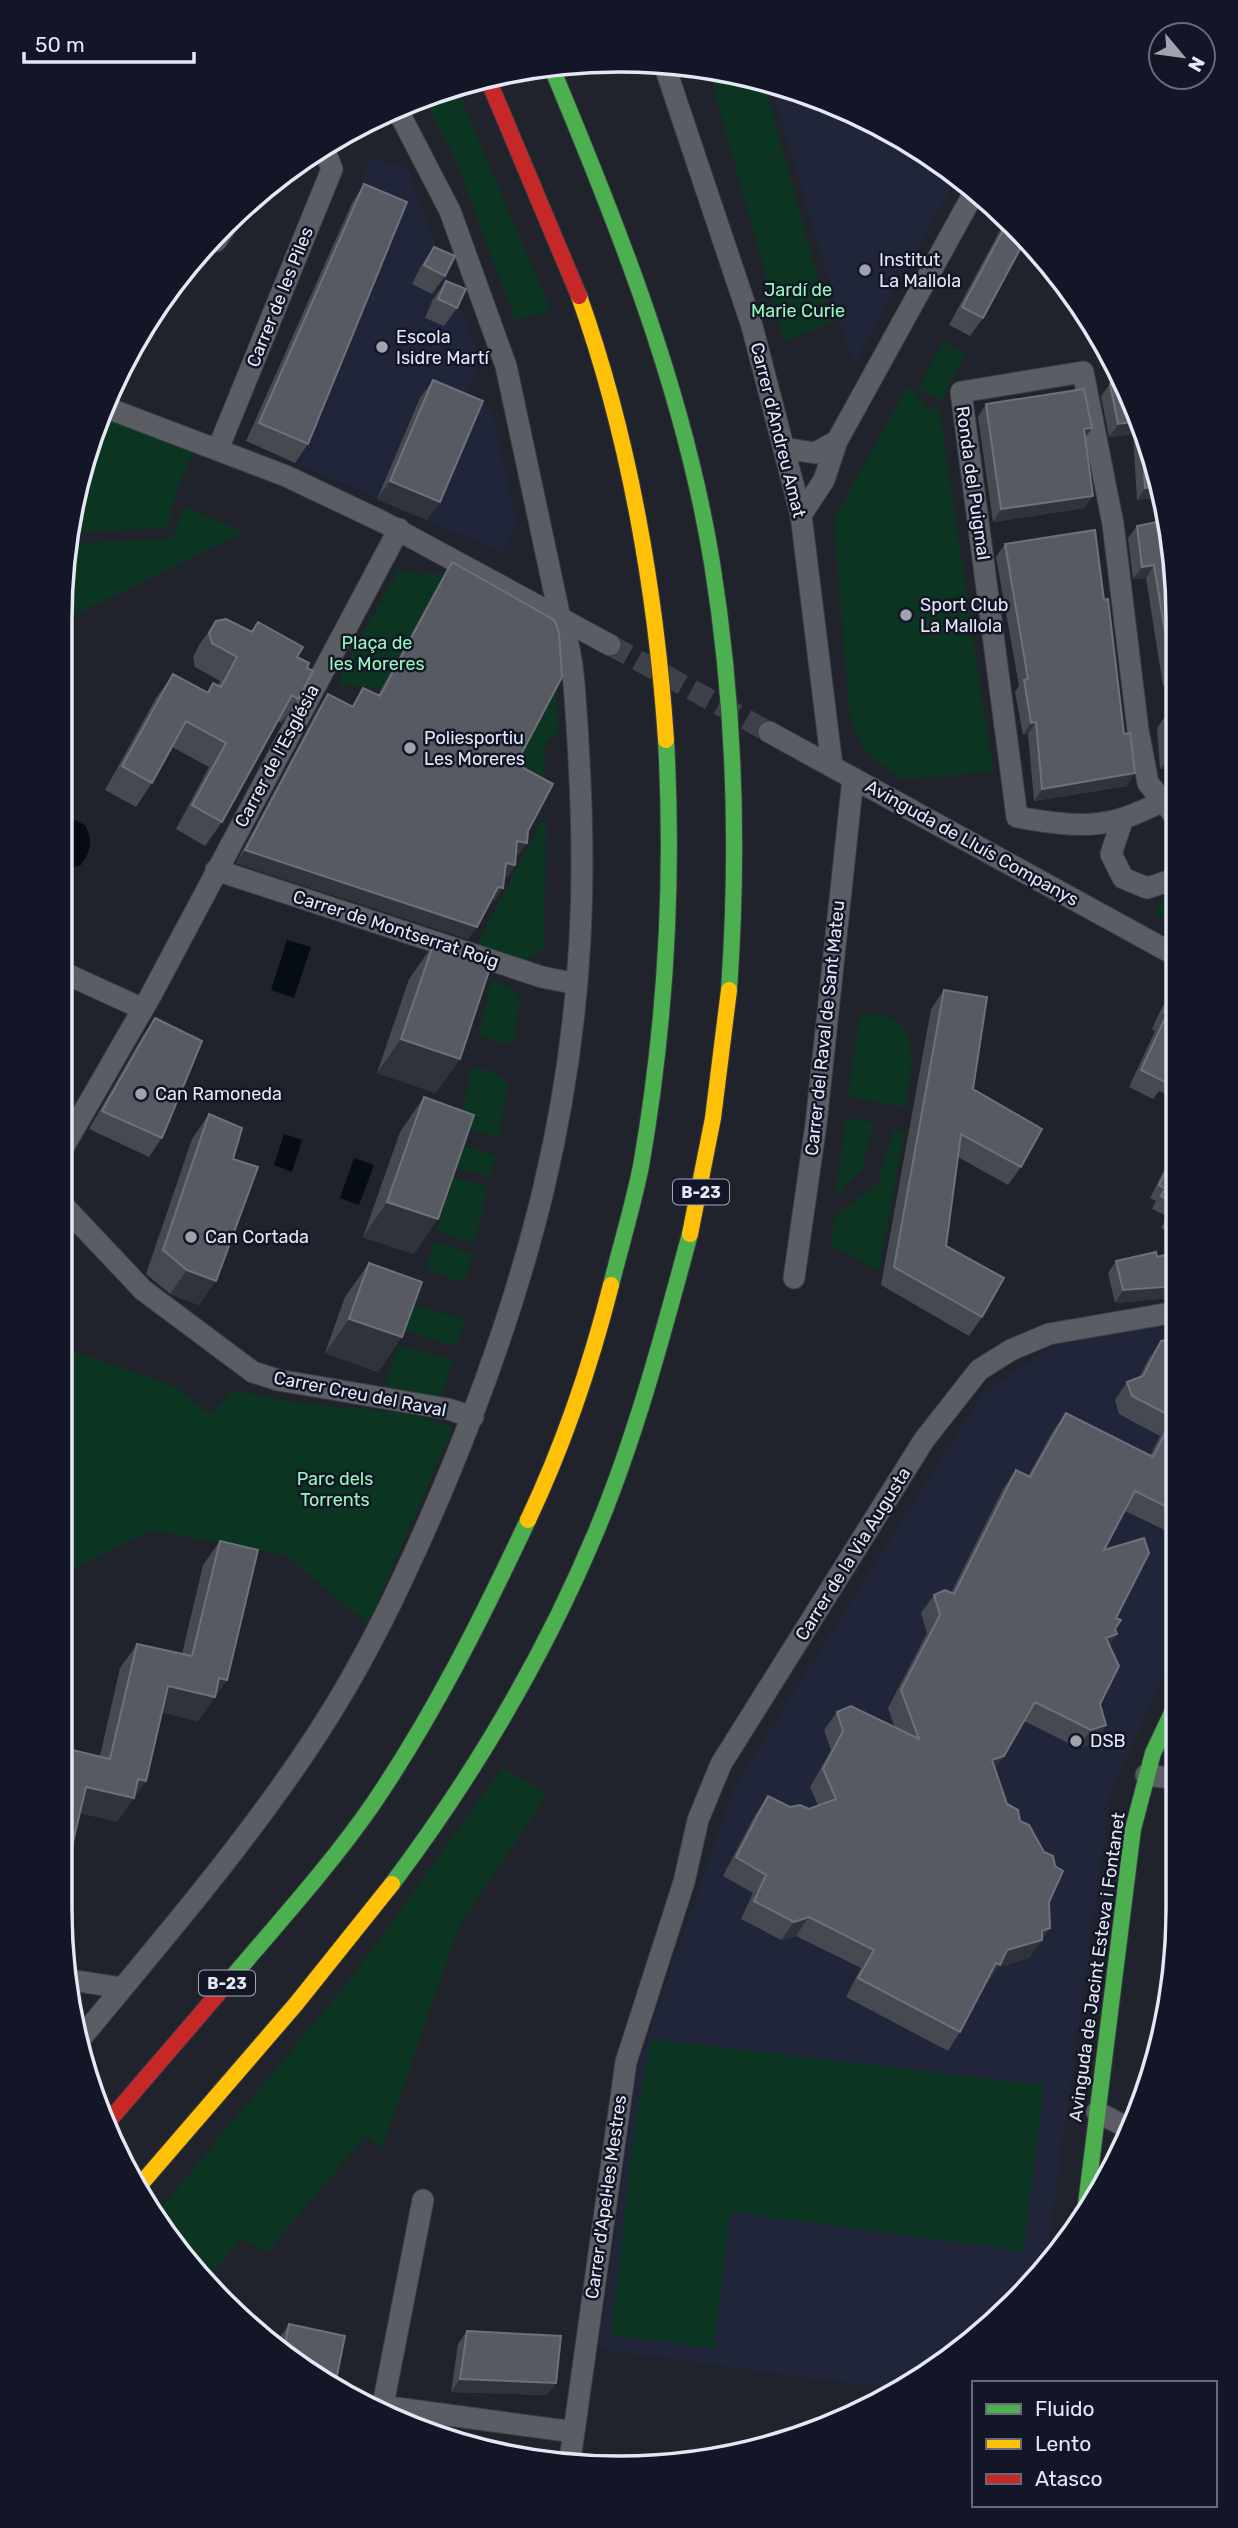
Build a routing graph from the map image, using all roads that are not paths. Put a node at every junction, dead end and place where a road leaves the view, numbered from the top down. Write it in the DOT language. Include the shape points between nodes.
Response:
graph roads {
  1 [pos="667,74"];
  2 [pos="555,75"];
  3 [pos="492,87"];
  4 [pos="401,117"];
  5 [pos="327,156"];
  6 [pos="970,200"];
  7 [pos="113,410"];
  8 [pos="784,448"];
  9 [pos="218,449"];
  10 [pos="833,450"];
  11 [pos="793,484"];
  12 [pos="801,515"];
  13 [pos="399,530"];
  14 [pos="560,618"];
  15 [pos="610,645"];
  16 [pos="769,732"];
  17 [pos="832,766"];
  18 [pos="853,778"];
  19 [pos="1166,800"];
  20 [pos="1166,805"];
  21 [pos="1122,821"];
  22 [pos="216,870"];
  23 [pos="1166,882"];
  24 [pos="1166,950"];
  25 [pos="72,976"];
  26 [pos="577,984"];
  27 [pos="143,1009"];
  28 [pos="72,1132"];
  29 [pos="72,1215"];
  30 [pos="794,1278"];
  31 [pos="1166,1314"];
  32 [pos="473,1417"];
  33 [pos="1166,1728"];
  34 [pos="1146,1775"];
  35 [pos="1166,1778"];
  36 [pos="665,1939"];
  37 [pos="76,1981"];
  38 [pos="122,1988"];
  39 [pos="86,2032"];
  40 [pos="1097,2112"];
  41 [pos="112,2117"];
  42 [pos="1122,2125"];
  43 [pos="144,2181"];
  44 [pos="1087,2192"];
  45 [pos="424,2200"];
  46 [pos="383,2403"];
  47 [pos="399,2410"];
  48 [pos="574,2432"];
  49 [pos="571,2454"];
  1 -- 8 [label="street, Carrer d'Andreu Amat" via="752,326"];
  2 -- 43 [label="main road, B-23" via="598,177 666,370 711,560 723,642 733,769 736,914 718,1096 695,1224 657,1361 592,1540 505,1712 438,1818 377,1902 290,2013"];
  3 -- 41 [label="main road, B-23" via="545,208 605,373 649,571 662,660 673,811 666,1001 653,1099 618,1270 597,1344 532,1522 492,1604 450,1682 346,1842"];
  4 -- 14 [label="street" via="450,211 506,366"];
  5 -- 9 [label="street, Carrer de les Piles" via="332,169"];
  6 -- 10 [label="street"];
  7 -- 9 [label="street"];
  8 -- 10 [label="street" via="815,453"];
  8 -- 11 [label="street, Carrer d'Andreu Amat"];
  9 -- 13 [label="street"];
  10 -- 11 [label="street"];
  10 -- 12 [label="street" via="824,480"];
  11 -- 12 [label="street, Carrer d'Andreu Amat"];
  12 -- 17 [label="street, Carrer d'Andreu Amat"];
  13 -- 14 [label="street"];
  13 -- 22 [label="street, Carrer de l'Església"];
  14 -- 15 [label="street"];
  14 -- 26 [label="street" via="571,647 582,800"];
  16 -- 17 [label="street, Avinguda de Lluís Companys"];
  17 -- 18 [label="street, Avinguda de Lluís Companys"];
  18 -- 24 [label="street, Avinguda de Lluís Companys"];
  18 -- 30 [label="street, Carrer del Raval de Sant Mateu" via="816,1124"];
  19 -- 21 [label="street, Ronda del Puigmal" via="1148,783 1112,524 1083,372 961,392 1017,817 1073,827"];
  20 -- 21 [label="street, Ronda del Puigmal"];
  21 -- 23 [label="street" via="1111,853 1123,878 1147,888"];
  22 -- 26 [label="street, Carrer de Montserrat Roig" via="542,977"];
  22 -- 27 [label="street, Carrer de l'Església"];
  25 -- 27 [label="street"];
  26 -- 32 [label="street" via="568,1079 533,1238"];
  27 -- 28 [label="street, Carrer de l'Església"];
  29 -- 32 [label="street, Carrer Creu del Raval" via="143,1290 253,1372"];
  31 -- 36 [label="street, Carrer de la Via Augusta" via="1049,1334 979,1370 924,1440 721,1764 698,1820"];
  32 -- 38 [label="street" via="398,1593 317,1735 240,1843"];
  33 -- 34 [label="main road, Avinguda de Jacint Esteva i Fontanet"];
  34 -- 35 [label="street"];
  34 -- 40 [label="main road, Avinguda de Jacint Esteva i Fontanet" via="1133,1829"];
  36 -- 48 [label="street, Carrer d'Apel·les Mestres" via="626,2062"];
  37 -- 38 [label="street"];
  38 -- 39 [label="street"];
  40 -- 42 [label="street"];
  40 -- 44 [label="main road, Avinguda de Jacint Esteva i Fontanet"];
  45 -- 46 [label="street"];
  47 -- 48 [label="street"];
  48 -- 49 [label="street, Carrer d'Apel·les Mestres"];
}
